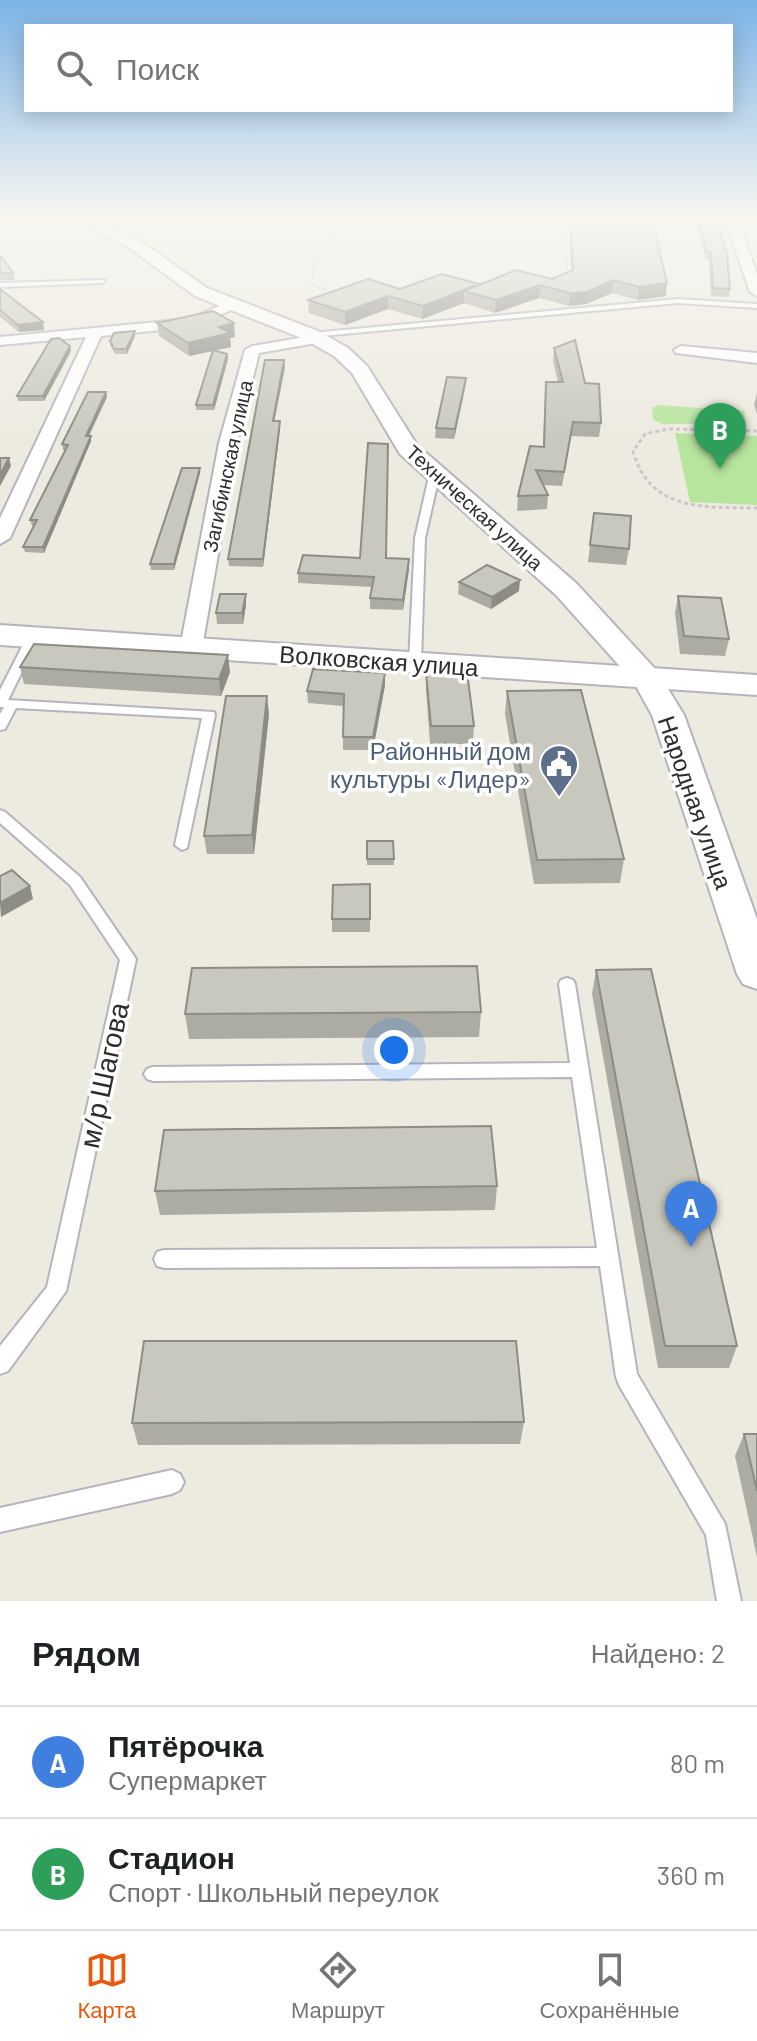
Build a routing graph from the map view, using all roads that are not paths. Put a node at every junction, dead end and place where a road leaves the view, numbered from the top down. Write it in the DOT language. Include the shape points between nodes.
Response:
graph roads {
  1 [pos="205,294"];
  2 [pos="231,305"];
  3 [pos="757,306"];
  4 [pos="95,333"];
  5 [pos="314,337"];
  6 [pos="0,341"];
  7 [pos="681,350"];
  8 [pos="757,358"];
  9 [pos="435,472"];
  10 [pos="0,538"];
  11 [pos="0,635"];
  12 [pos="33,637"];
  13 [pos="191,648"];
  14 [pos="415,662"];
  15 [pos="646,677"];
  16 [pos="757,685"];
  17 [pos="12,704"];
  18 [pos="0,726"];
  19 [pos="0,815"];
  20 [pos="182,845"];
  21 [pos="757,974"];
  22 [pos="567,984"];
  23 [pos="580,1070"];
  24 [pos="153,1074"];
  25 [pos="609,1257"];
  26 [pos="164,1259"];
  27 [pos="0,1363"];
  28 [pos="172,1482"];
  29 [pos="0,1520"];
  30 [pos="729,1601"];
  1 -- 2 [label="street, Техническая улица"];
  2 -- 4 [label="street" via="192,323"];
  2 -- 5 [label="street, Техническая улица"];
  3 -- 5 [label="lane" via="678,301"];
  4 -- 6 [label="street"];
  4 -- 10 [label="street"];
  5 -- 9 [label="street, Техническая улица" via="360,370 408,449"];
  5 -- 13 [label="street, Загибинская улица" via="252,350 228,443"];
  7 -- 8 [label="street"];
  9 -- 14 [label="lane" via="420,538"];
  9 -- 15 [label="street, Техническая улица" via="566,589"];
  11 -- 12 [label="main road, Волковская улица"];
  12 -- 13 [label="main road, Волковская улица"];
  12 -- 17 [label="lane" via="0,703"];
  13 -- 14 [label="main road, Волковская улица"];
  14 -- 15 [label="main road, Волковская улица"];
  15 -- 16 [label="main road, Волковская улица"];
  15 -- 21 [label="street, Народная улица" via="668,715"];
  17 -- 18 [label="lane"];
  17 -- 20 [label="lane" via="209,715"];
  19 -- 27 [label="lane, м/р Шагова" via="75,881 128,959 56,1291"];
  22 -- 23 [label="lane"];
  23 -- 24 [label="lane"];
  23 -- 25 [label="lane"];
  25 -- 26 [label="lane"];
  25 -- 30 [label="lane" via="627,1377 717,1532"];
  28 -- 29 [label="lane"];
}
